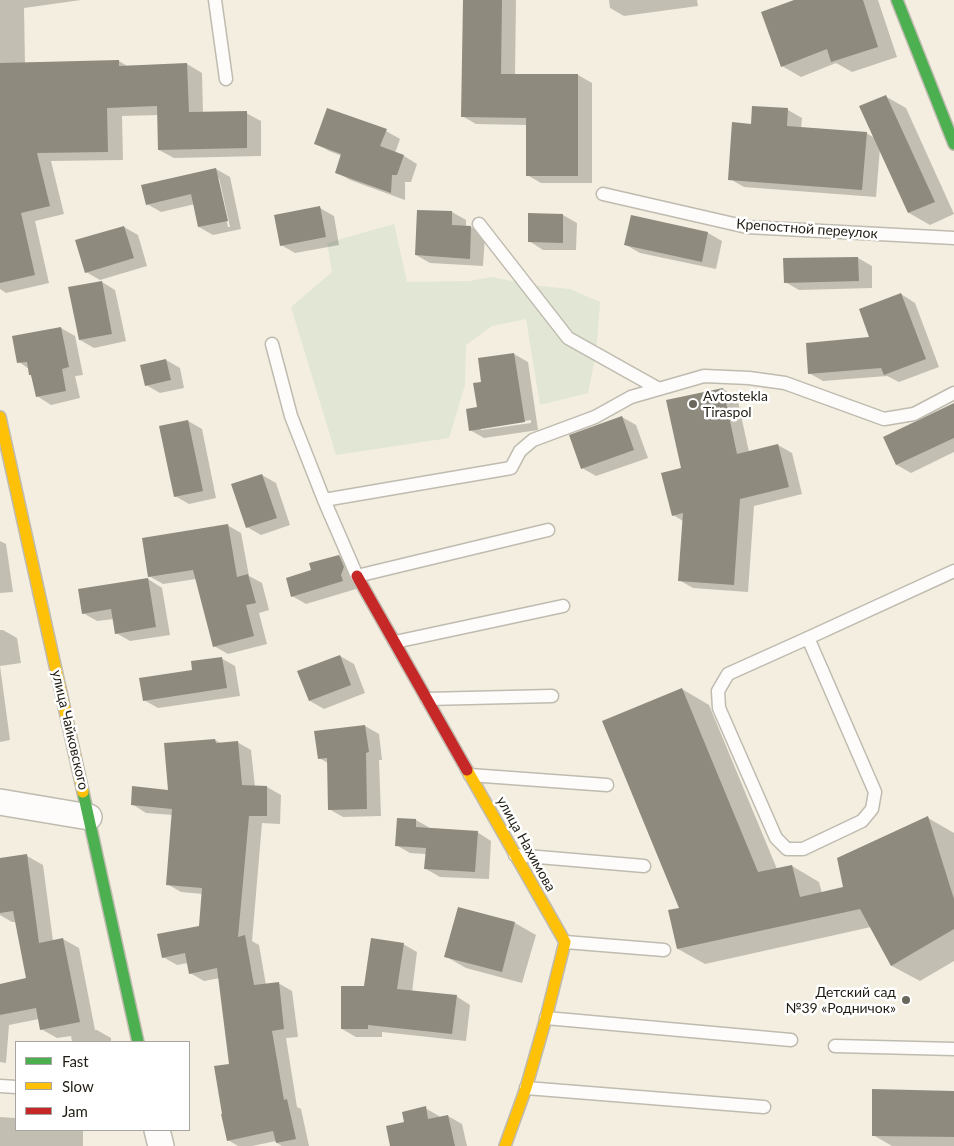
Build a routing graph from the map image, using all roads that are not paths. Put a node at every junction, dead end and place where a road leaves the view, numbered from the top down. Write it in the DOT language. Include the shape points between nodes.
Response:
graph roads {
  1 [pos="215,0"];
  2 [pos="897,0"];
  3 [pos="226,79"];
  4 [pos="954,144"];
  5 [pos="603,194"];
  6 [pos="479,224"];
  7 [pos="954,238"];
  8 [pos="272,344"];
  9 [pos="659,389"];
  10 [pos="954,393"];
  11 [pos="0,417"];
  12 [pos="324,500"];
  13 [pos="548,530"];
  14 [pos="954,571"];
  15 [pos="357,576"];
  16 [pos="563,606"];
  17 [pos="808,638"];
  18 [pos="395,642"];
  19 [pos="552,696"];
  20 [pos="427,699"];
  21 [pos="470,775"];
  22 [pos="606,785"];
  23 [pos="0,802"];
  24 [pos="89,818"];
  25 [pos="515,855"];
  26 [pos="644,866"];
  27 [pos="565,942"];
  28 [pos="664,950"];
  29 [pos="546,1018"];
  30 [pos="791,1040"];
  31 [pos="138,1041"];
  32 [pos="835,1046"];
  33 [pos="954,1049"];
  34 [pos="0,1086"];
  35 [pos="15,1086"];
  36 [pos="526,1088"];
  37 [pos="764,1107"];
  38 [pos="157,1131"];
  39 [pos="161,1146"];
  40 [pos="506,1146"];
  1 -- 3 [label="lane"];
  2 -- 4 [label="street"];
  5 -- 7 [label="lane, Крепостной переулок" via="747,227"];
  6 -- 9 [label="lane" via="568,338"];
  8 -- 12 [label="lane" via="291,416"];
  9 -- 10 [label="lane" via="704,376 785,383 884,418 914,414"];
  9 -- 12 [label="lane" via="532,440 520,451 511,468"];
  11 -- 24 [label="street, улица Чайковского"];
  12 -- 15 [label="lane"];
  13 -- 15 [label="lane"];
  14 -- 17 [label="lane"];
  15 -- 18 [label="street, улица Нахимова"];
  16 -- 18 [label="lane"];
  17 -- 17 [label="lane" via="728,674 718,691 719,708 776,838 787,850 803,850 862,821 872,809 875,792"];
  18 -- 20 [label="street, улица Нахимова"];
  19 -- 20 [label="lane"];
  20 -- 21 [label="street, улица Нахимова"];
  21 -- 22 [label="lane"];
  21 -- 25 [label="street, улица Нахимова"];
  23 -- 24 [label="street"];
  24 -- 31 [label="street, улица Чайковского"];
  25 -- 26 [label="lane"];
  25 -- 27 [label="street, улица Нахимова"];
  27 -- 28 [label="lane"];
  27 -- 29 [label="street"];
  29 -- 30 [label="lane"];
  29 -- 36 [label="street"];
  32 -- 33 [label="lane"];
  34 -- 35 [label="lane"];
  36 -- 37 [label="lane"];
  36 -- 40 [label="street"];
  38 -- 39 [label="street"];
}
